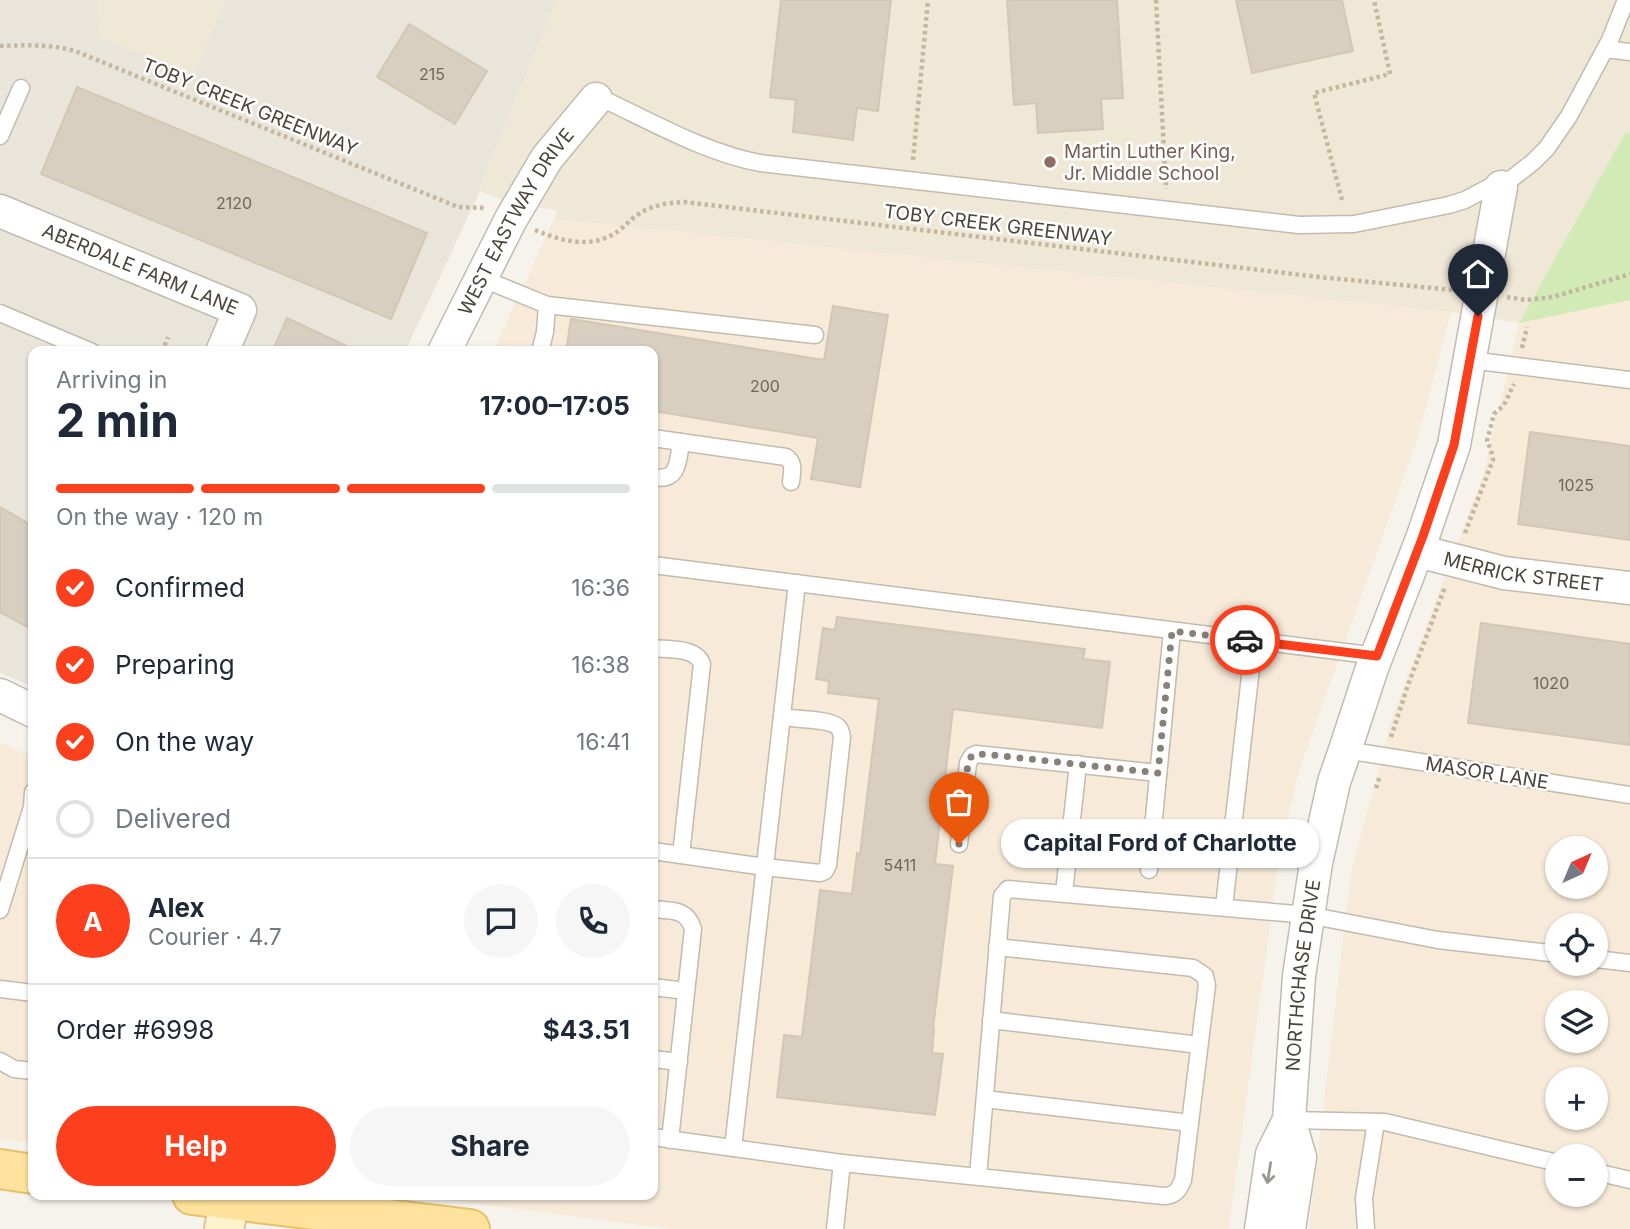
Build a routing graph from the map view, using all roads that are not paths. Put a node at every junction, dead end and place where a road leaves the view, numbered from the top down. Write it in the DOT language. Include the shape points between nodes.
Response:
graph roads {
  1 [pos="1626,0"];
  2 [pos="1605,49"];
  3 [pos="1630,52"];
  4 [pos="21,88"];
  5 [pos="596,99"];
  6 [pos="1,132"];
  7 [pos="1501,187"];
  8 [pos="0,211"];
  9 [pos="481,278"];
  10 [pos="548,305"];
  11 [pos="0,313"];
  12 [pos="815,335"];
  13 [pos="78,346"];
  14 [pos="225,346"];
  15 [pos="447,346"];
  16 [pos="542,346"];
  17 [pos="1470,360"];
  18 [pos="1630,380"];
  19 [pos="658,439"];
  20 [pos="681,442"];
  21 [pos="658,477"];
  22 [pos="791,482"];
  23 [pos="1418,551"];
  24 [pos="658,566"];
  25 [pos="797,583"];
  26 [pos="1630,588"];
  27 [pos="1172,631"];
  28 [pos="1254,641"];
  29 [pos="658,649"];
  30 [pos="1377,656"];
  31 [pos="0,695"];
  32 [pos="28,709"];
  33 [pos="782,718"];
  34 [pos="1345,750"];
  35 [pos="1078,764"];
  36 [pos="1158,773"];
  37 [pos="1630,795"];
  38 [pos="28,818"];
  39 [pos="959,844"];
  40 [pos="658,851"];
  41 [pos="681,855"];
  42 [pos="765,867"];
  43 [pos="1149,870"];
  44 [pos="1064,893"];
  45 [pos="1224,907"];
  46 [pos="0,910"];
  47 [pos="658,910"];
  48 [pos="1308,915"];
  49 [pos="997,947"];
  50 [pos="1545,952"];
  51 [pos="1608,960"];
  52 [pos="1630,963"];
  53 [pos="658,988"];
  54 [pos="0,989"];
  55 [pos="686,991"];
  56 [pos="28,992"];
  57 [pos="991,1020"];
  58 [pos="1199,1045"];
  59 [pos="658,1060"];
  60 [pos="0,1061"];
  61 [pos="679,1062"];
  62 [pos="28,1070"];
  63 [pos="985,1099"];
  64 [pos="1289,1120"];
  65 [pos="1376,1122"];
  66 [pos="1190,1123"];
  67 [pos="658,1138"];
  68 [pos="670,1140"];
  69 [pos="733,1148"];
  70 [pos="1545,1160"];
  71 [pos="842,1163"];
  72 [pos="0,1170"];
  73 [pos="28,1173"];
  74 [pos="1608,1175"];
  75 [pos="978,1176"];
  76 [pos="1630,1180"];
  77 [pos="201,1200"];
  78 [pos="313,1203"];
  79 [pos="227,1215"];
  80 [pos="470,1229"];
  81 [pos="835,1229"];
  82 [pos="1261,1229"];
  83 [pos="1289,1229"];
  84 [pos="1366,1229"];
  1 -- 2 [label="lane"];
  2 -- 3 [label="lane"];
  2 -- 7 [label="lane" via="1546,148"];
  4 -- 6 [label="lane"];
  5 -- 7 [label="lane" via="742,160 1299,225 1354,224 1449,205 1493,185"];
  5 -- 9 [label="street, WEST EASTWAY DRIVE" via="547,158"];
  7 -- 17 [label="street, NORTHCHASE DRIVE"];
  8 -- 14 [label="street, ABERDALE FARM LANE" via="240,310"];
  9 -- 10 [label="lane"];
  9 -- 15 [label="street, WEST EASTWAY DRIVE"];
  10 -- 12 [label="lane"];
  10 -- 16 [label="lane"];
  11 -- 13 [label="lane"];
  17 -- 18 [label="lane"];
  17 -- 23 [label="street, NORTHCHASE DRIVE" via="1454,445"];
  19 -- 20 [label="lane"];
  20 -- 21 [label="lane" via="673,472"];
  20 -- 22 [label="lane" via="786,457 792,466"];
  23 -- 26 [label="street, MERRICK STREET" via="1503,573"];
  23 -- 30 [label="street, NORTHCHASE DRIVE"];
  24 -- 25 [label="lane"];
  25 -- 27 [label="lane"];
  25 -- 33 [label="lane"];
  27 -- 28 [label="lane"];
  27 -- 36 [label="lane"];
  28 -- 30 [label="lane"];
  28 -- 45 [label="lane"];
  29 -- 41 [label="lane" via="692,653 702,664"];
  30 -- 34 [label="street, NORTHCHASE DRIVE"];
  31 -- 32 [label="street"];
  33 -- 42 [label="lane"];
  33 -- 42 [label="lane" via="830,722 840,729 831,839 823,873"];
  34 -- 37 [label="lane, MASOR LANE"];
  34 -- 48 [label="street, NORTHCHASE DRIVE" via="1334,782"];
  35 -- 36 [label="lane"];
  35 -- 39 [label="lane" via="972,755"];
  35 -- 44 [label="lane"];
  36 -- 43 [label="lane"];
  38 -- 46 [label="lane"];
  40 -- 41 [label="lane"];
  41 -- 42 [label="lane"];
  42 -- 69 [label="lane"];
  44 -- 45 [label="lane"];
  44 -- 49 [label="lane" via="1005,891"];
  45 -- 48 [label="lane"];
  47 -- 55 [label="lane" via="682,913 692,924"];
  48 -- 50 [label="lane" via="1438,940"];
  48 -- 64 [label="street, NORTHCHASE DRIVE"];
  49 -- 57 [label="lane"];
  49 -- 58 [label="lane" via="1198,970 1207,981"];
  51 -- 52 [label="lane"];
  53 -- 55 [label="lane"];
  54 -- 56 [label="lane"];
  55 -- 61 [label="lane"];
  57 -- 58 [label="lane"];
  57 -- 63 [label="lane"];
  58 -- 66 [label="lane"];
  59 -- 61 [label="lane"];
  60 -- 62 [label="lane"];
  61 -- 68 [label="lane"];
  63 -- 66 [label="lane"];
  63 -- 75 [label="lane"];
  64 -- 65 [label="lane"];
  64 -- 82 [label="street, NORTHCHASE DRIVE, one-way" via="1272,1154"];
  64 -- 83 [label="street, NORTHCHASE DRIVE" via="1300,1157"];
  65 -- 70 [label="lane"];
  65 -- 84 [label="lane" via="1364,1198"];
  66 -- 75 [label="lane" via="1183,1180 1172,1195"];
  67 -- 68 [label="lane"];
  68 -- 69 [label="lane"];
  69 -- 71 [label="lane"];
  71 -- 75 [label="lane"];
  71 -- 81 [label="lane"];
  72 -- 73 [label="main road"];
  74 -- 76 [label="lane"];
  77 -- 79 [label="main road"];
  78 -- 79 [label="main road"];
  78 -- 80 [label="main road"];
}
